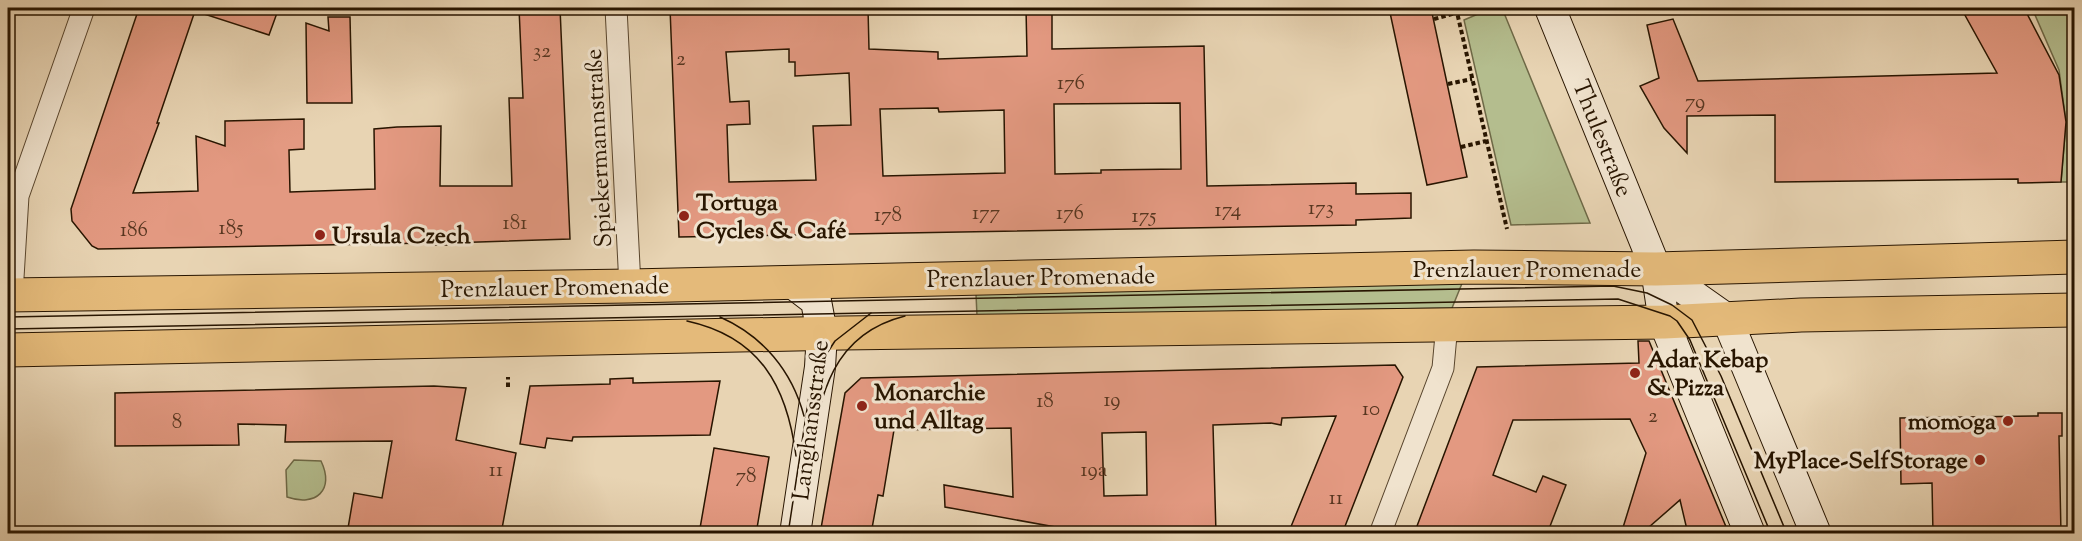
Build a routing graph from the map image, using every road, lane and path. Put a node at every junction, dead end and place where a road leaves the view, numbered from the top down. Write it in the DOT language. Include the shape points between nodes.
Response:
graph roads {
  1 [pos="84,8"];
  2 [pos="616,8"];
  3 [pos="1456,8"];
  4 [pos="1474,8"];
  5 [pos="1550,8"];
  6 [pos="1458,14"];
  7 [pos="1434,20"];
  8 [pos="1472,79"];
  9 [pos="1448,84"];
  10 [pos="1486,141"];
  11 [pos="1461,147"];
  12 [pos="1507,229"];
  13 [pos="2074,257"];
  14 [pos="1656,269"];
  15 [pos="791,282"];
  16 [pos="630,286"];
  17 [pos="10,295"];
  18 [pos="2074,310"];
  19 [pos="1727,319"];
  20 [pos="1664,322"];
  21 [pos="1448,324"];
  22 [pos="822,333"];
  23 [pos="8,350"];
  24 [pos="508,376"];
  25 [pos="508,387"];
  26 [pos="795,534"];
  27 [pos="1380,534"];
  28 [pos="1750,534"];
  29 [pos="1816,534"];
  1 -- 17 [label="street" via="18,196"];
  2 -- 16 [label="street, Spiekermannstraße"];
  3 -- 6 [label="path"];
  4 -- 6 [label="path"];
  5 -- 14 [label="main road, Thulestraße"];
  6 -- 7 [label="path"];
  6 -- 8 [label="path"];
  8 -- 9 [label="path"];
  8 -- 10 [label="path"];
  10 -- 11 [label="path"];
  10 -- 12 [label="path"];
  13 -- 14 [label="main road, Prenzlauer Promenade"];
  14 -- 15 [label="main road, Prenzlauer Promenade" via="1474,267"];
  14 -- 19 [label="main road"];
  14 -- 20 [label="main road, Thulestraße"];
  15 -- 16 [label="main road, Prenzlauer Promenade"];
  15 -- 22 [label="main road, Langhansstraße" via="816,301"];
  16 -- 17 [label="main road, Prenzlauer Promenade"];
  18 -- 19 [label="main road"];
  19 -- 20 [label="main road"];
  19 -- 29 [label="main road"];
  20 -- 21 [label="main road"];
  20 -- 28 [label="main road, Thulestraße"];
  21 -- 22 [label="main road"];
  21 -- 27 [label="street" via="1443,368"];
  22 -- 23 [label="main road"];
  22 -- 26 [label="main road, Langhansstraße"];
  24 -- 25 [label="path"];
}
